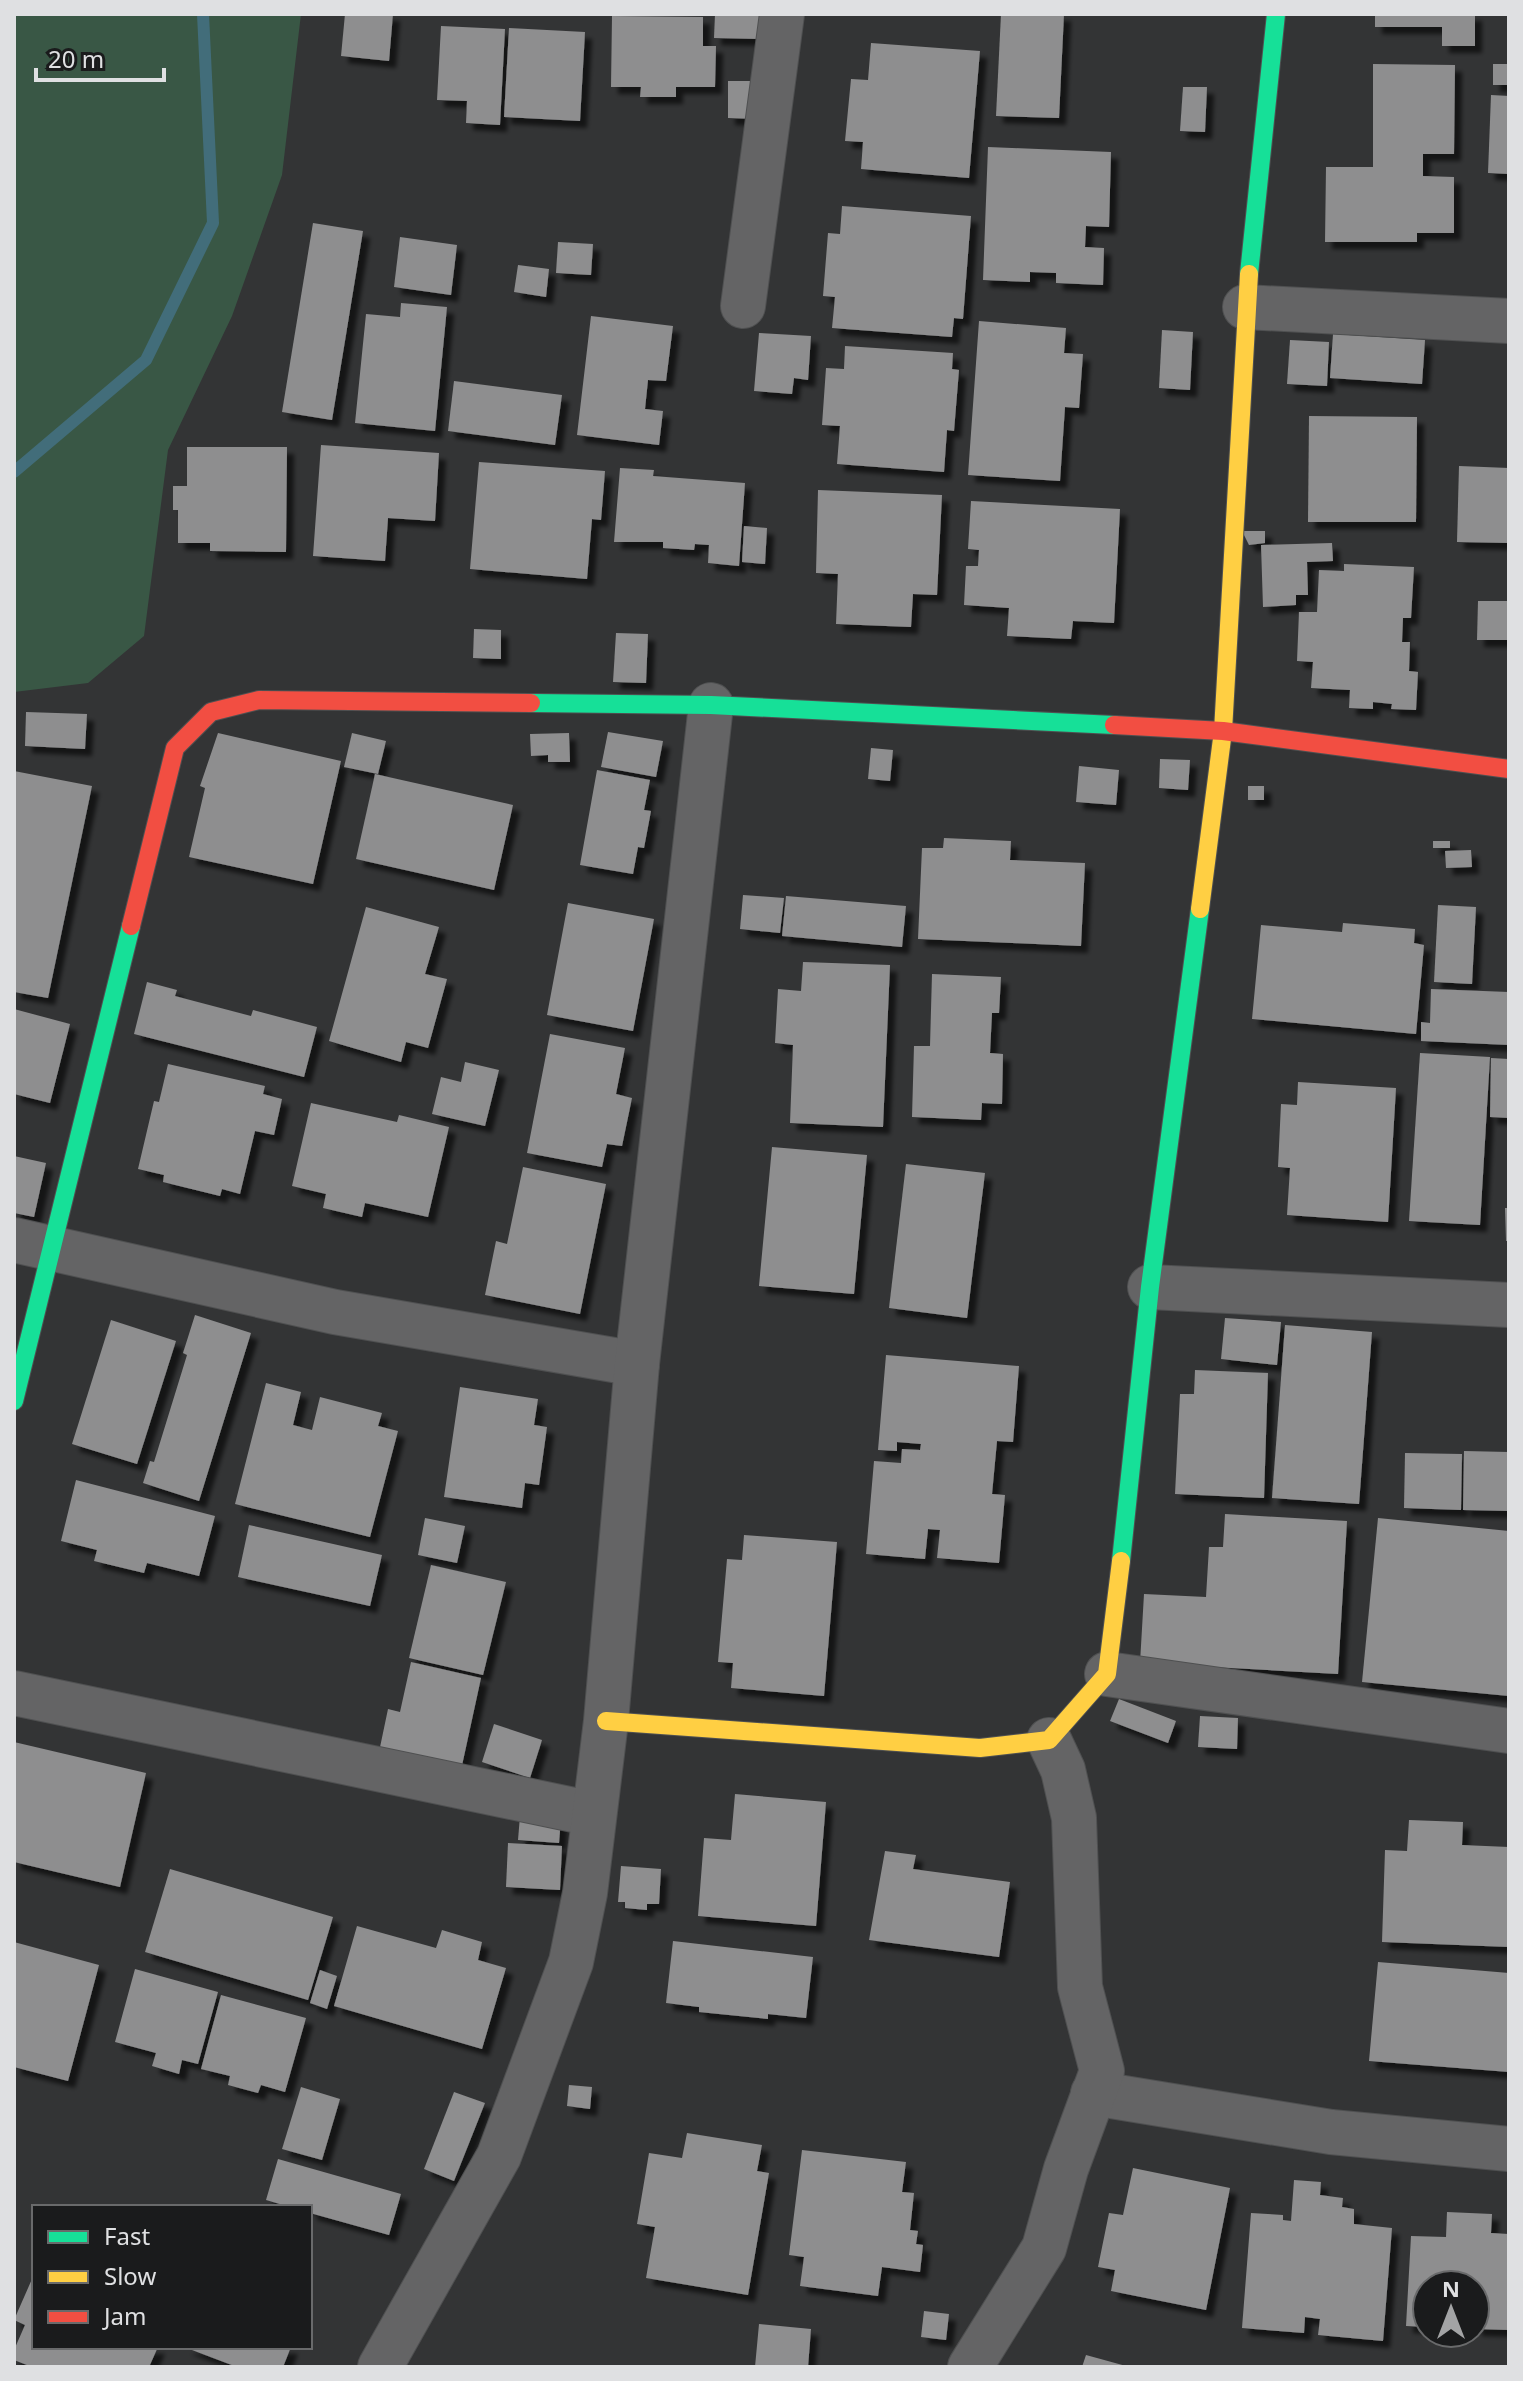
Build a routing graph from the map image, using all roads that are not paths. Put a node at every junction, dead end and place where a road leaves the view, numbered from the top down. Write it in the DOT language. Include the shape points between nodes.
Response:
graph roads {
  1 [pos="782,14"];
  2 [pos="1276,14"];
  3 [pos="743,306"];
  4 [pos="1245,307"];
  5 [pos="1509,321"];
  6 [pos="711,705"];
  7 [pos="1223,731"];
  8 [pos="1509,769"];
  9 [pos="32,1245"];
  10 [pos="1150,1287"];
  11 [pos="1509,1305"];
  12 [pos="637,1364"];
  13 [pos="14,1401"];
  14 [pos="1107,1674"];
  15 [pos="14,1693"];
  16 [pos="606,1721"];
  17 [pos="1509,1731"];
  18 [pos="1049,1740"];
  19 [pos="593,1814"];
  20 [pos="1093,2093"];
  21 [pos="1509,2149"];
  22 [pos="380,2367"];
  23 [pos="970,2367"];
  1 -- 3 [label="street"];
  2 -- 4 [label="street"];
  4 -- 5 [label="street"];
  4 -- 7 [label="street"];
  6 -- 7 [label="street"];
  6 -- 9 [label="street" via="259,700 225,704 197,719 175,748"];
  6 -- 12 [label="street"];
  7 -- 8 [label="street"];
  7 -- 10 [label="street"];
  9 -- 12 [label="street" via="335,1312"];
  9 -- 13 [label="street"];
  10 -- 11 [label="street"];
  10 -- 14 [label="street"];
  12 -- 16 [label="street"];
  14 -- 17 [label="street"];
  14 -- 18 [label="street"];
  15 -- 19 [label="street"];
  16 -- 18 [label="street" via="980,1748"];
  16 -- 19 [label="street"];
  18 -- 20 [label="street" via="1063,1770 1074,1818 1080,1987 1102,2071"];
  19 -- 22 [label="street" via="571,1962 499,2156"];
  20 -- 21 [label="street" via="1331,2132"];
  20 -- 23 [label="street" via="1044,2248"];
}
